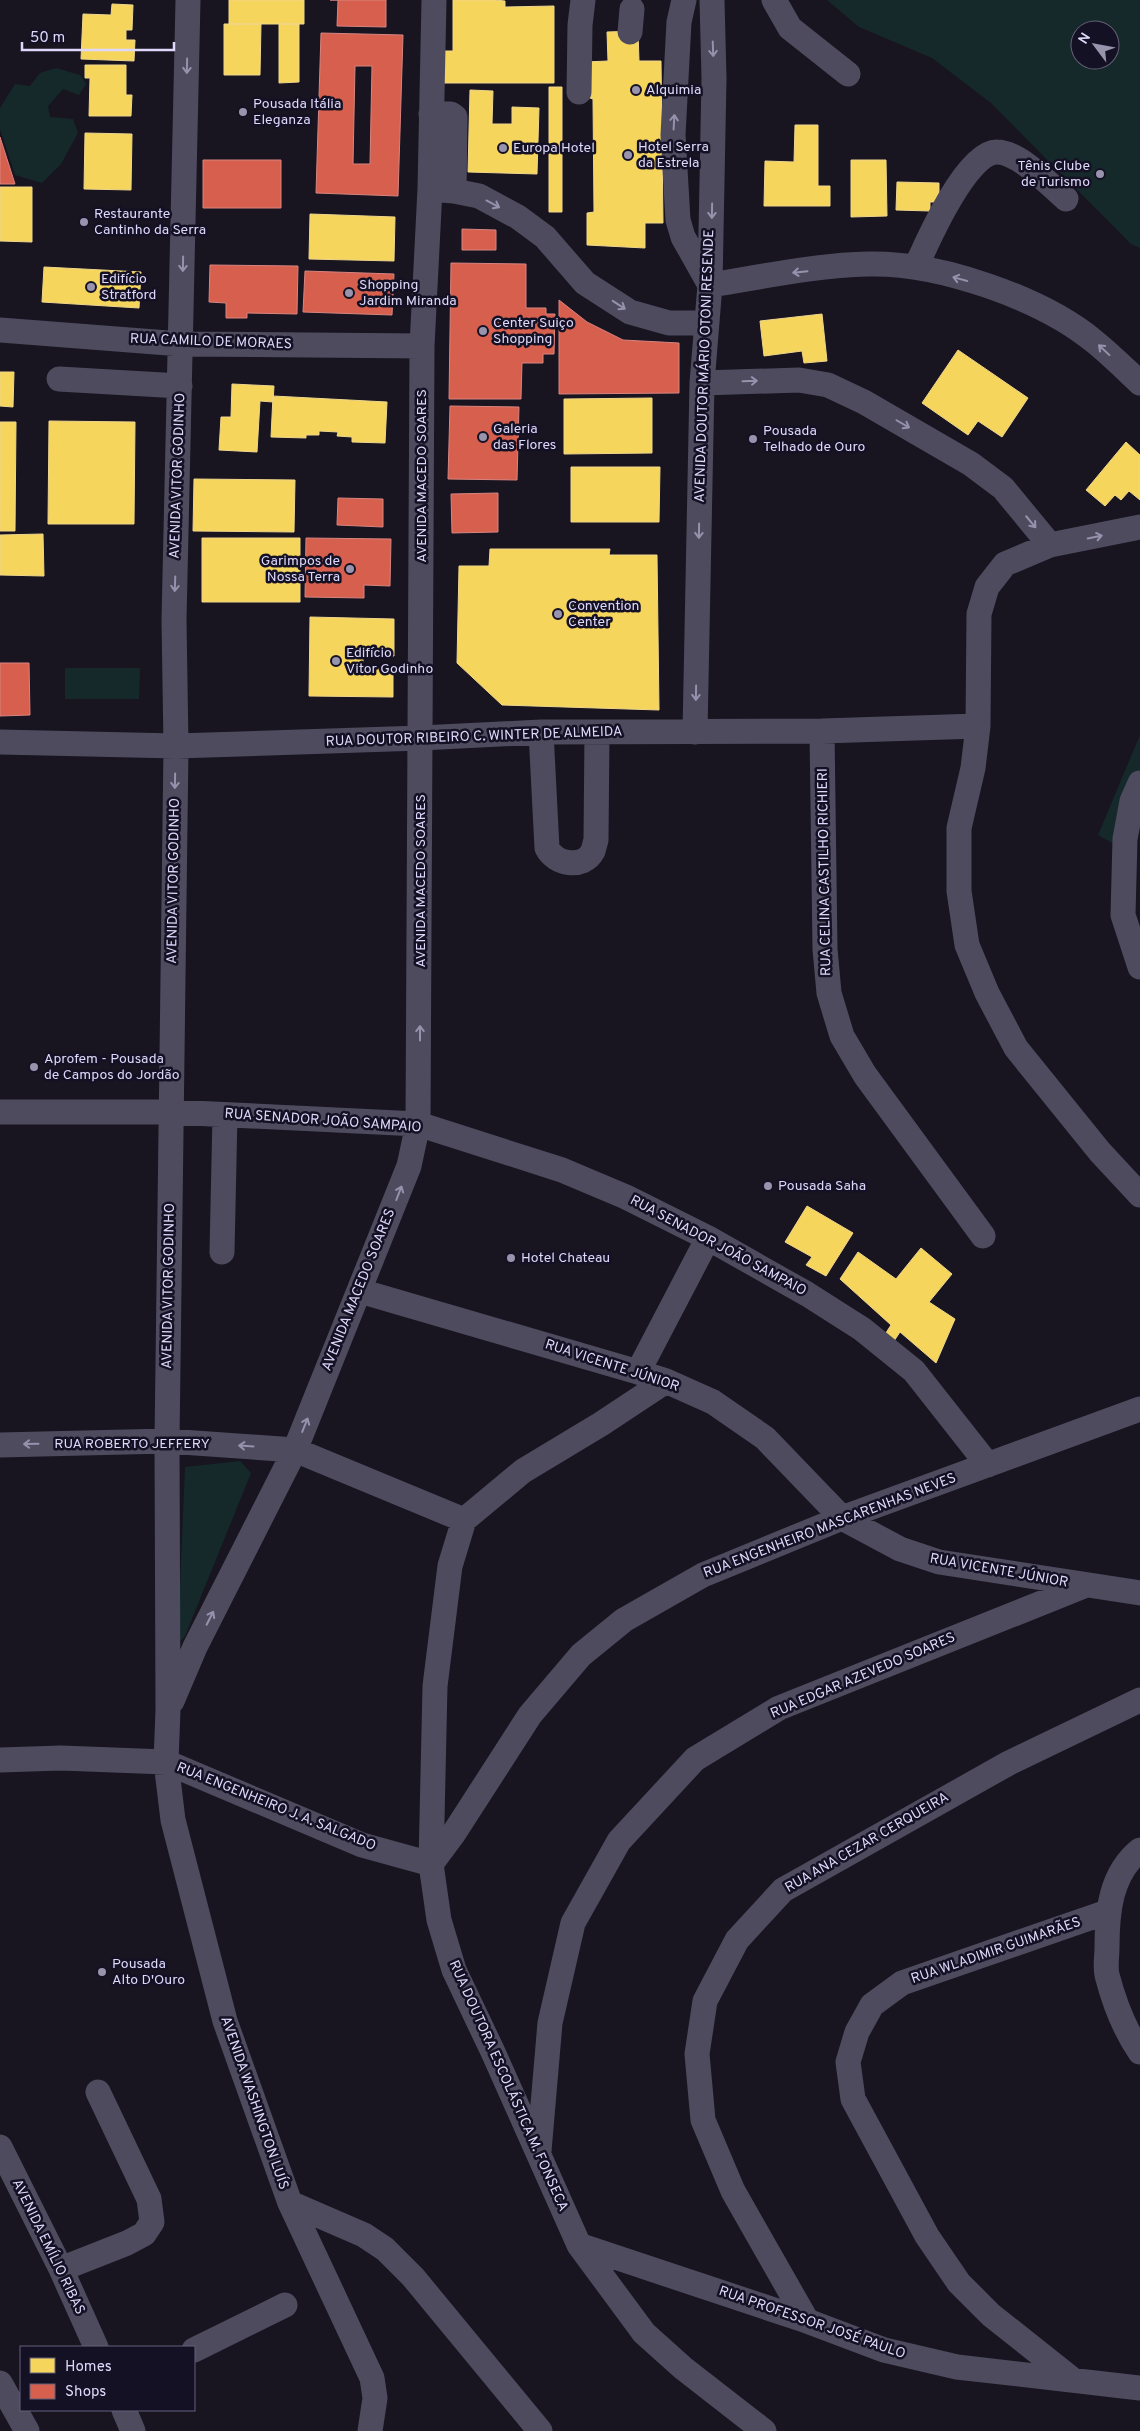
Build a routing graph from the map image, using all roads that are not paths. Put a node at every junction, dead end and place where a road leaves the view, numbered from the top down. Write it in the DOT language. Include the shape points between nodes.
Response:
graph roads {
  1 [pos="188,0"];
  2 [pos="434,0"];
  3 [pos="583,0"];
  4 [pos="684,0"];
  5 [pos="712,0"];
  6 [pos="774,0"];
  7 [pos="848,74"];
  8 [pos="579,92"];
  9 [pos="431,114"];
  10 [pos="430,188"];
  11 [pos="454,191"];
  12 [pos="1066,198"];
  13 [pos="916,267"];
  14 [pos="710,285"];
  15 [pos="707,323"];
  16 [pos="0,330"];
  17 [pos="182,344"];
  18 [pos="422,346"];
  19 [pos="59,379"];
  20 [pos="702,383"];
  21 [pos="1140,383"];
  22 [pos="180,386"];
  23 [pos="1140,527"];
  24 [pos="1050,545"];
  25 [pos="978,726"];
  26 [pos="822,731"];
  27 [pos="541,732"];
  28 [pos="597,732"];
  29 [pos="695,732"];
  30 [pos="421,738"];
  31 [pos="0,742"];
  32 [pos="176,746"];
  33 [pos="1140,783"];
  34 [pos="1140,968"];
  35 [pos="0,1112"];
  36 [pos="171,1112"];
  37 [pos="225,1115"];
  38 [pos="418,1124"];
  39 [pos="1140,1195"];
  40 [pos="983,1236"];
  41 [pos="708,1238"];
  42 [pos="222,1252"];
  43 [pos="360,1291"];
  44 [pos="638,1372"];
  45 [pos="666,1381"];
  46 [pos="1140,1410"];
  47 [pos="167,1441"];
  48 [pos="0,1445"];
  49 [pos="294,1450"];
  50 [pos="988,1465"];
  51 [pos="842,1518"];
  52 [pos="464,1520"];
  53 [pos="1084,1586"];
  54 [pos="1140,1593"];
  55 [pos="168,1638"];
  56 [pos="195,1647"];
  57 [pos="1140,1700"];
  58 [pos="168,1710"];
  59 [pos="0,1760"];
  60 [pos="166,1762"];
  61 [pos="1140,1850"];
  62 [pos="431,1864"];
  63 [pos="1107,1912"];
  64 [pos="1140,2052"];
  65 [pos="98,2092"];
  66 [pos="0,2147"];
  67 [pos="539,2154"];
  68 [pos="290,2203"];
  69 [pos="579,2245"];
  70 [pos="61,2270"];
  71 [pos="285,2305"];
  72 [pos="807,2321"];
  73 [pos="96,2346"];
  74 [pos="195,2350"];
  75 [pos="1073,2380"];
  76 [pos="0,2383"];
  77 [pos="1140,2388"];
  78 [pos="124,2411"];
  79 [pos="27,2431"];
  80 [pos="133,2431"];
  81 [pos="370,2431"];
  82 [pos="540,2431"];
  83 [pos="764,2431"];
  1 -- 17 [label="street, AVENIDA VITOR GODINHO, one-way"];
  2 -- 9 [label="street, AVENIDA MACEDO SOARES"];
  3 -- 8 [label="street"];
  14 -- 4 [label="street, one-way" via="683,237 678,220 673,135 679,22"];
  5 -- 14 [label="street, AVENIDA DOUTOR MÁRIO OTONI RESENDE, one-way" via="714,78"];
  6 -- 7 [label="street" via="790,28"];
  9 -- 10 [label="street, AVENIDA MACEDO SOARES"];
  9 -- 11 [label="street" via="455,117"];
  10 -- 11 [label="street"];
  10 -- 18 [label="street, AVENIDA MACEDO SOARES"];
  11 -- 15 [label="street, one-way" via="479,196 518,217 545,237 585,283 630,312 669,323"];
  12 -- 13 [label="street" via="1022,161 998,151 988,153 976,162 931,230"];
  13 -- 14 [label="street, one-way" via="869,264"];
  21 -- 13 [label="street, one-way" via="1094,341 1047,311 997,288"];
  14 -- 15 [label="street, AVENIDA DOUTOR MÁRIO OTONI RESENDE"];
  15 -- 20 [label="street, AVENIDA DOUTOR MÁRIO OTONI RESENDE"];
  16 -- 17 [label="street, RUA CAMILO DE MORAES"];
  17 -- 18 [label="street, RUA CAMILO DE MORAES"];
  17 -- 22 [label="street, AVENIDA VITOR GODINHO"];
  18 -- 30 [label="street, AVENIDA MACEDO SOARES"];
  19 -- 22 [label="street"];
  20 -- 24 [label="street, one-way" via="799,380 828,386 864,402 971,464 1002,488"];
  20 -- 29 [label="street, AVENIDA DOUTOR MÁRIO OTONI RESENDE, one-way"];
  22 -- 32 [label="street, AVENIDA VITOR GODINHO, one-way" via="174,620"];
  24 -- 23 [label="street, one-way"];
  24 -- 25 [label="street" via="1005,564 987,587 979,614"];
  25 -- 26 [label="street, RUA DOUTOR RIBEIRO C. WINTER DE ALMEIDA"];
  25 -- 39 [label="street" via="973,768 959,828 959,892 967,945 987,993 1016,1048 1100,1152"];
  26 -- 29 [label="street, RUA DOUTOR RIBEIRO C. WINTER DE ALMEIDA"];
  26 -- 40 [label="street, RUA CELINA CASTILHO RICHIERI" via="824,950 829,993 842,1036 865,1076"];
  27 -- 28 [label="street, RUA DOUTOR RIBEIRO C. WINTER DE ALMEIDA"];
  27 -- 28 [label="street" via="547,848 551,857 562,863 581,861 592,853 596,840"];
  27 -- 30 [label="street, RUA DOUTOR RIBEIRO C. WINTER DE ALMEIDA"];
  28 -- 29 [label="street, RUA DOUTOR RIBEIRO C. WINTER DE ALMEIDA"];
  30 -- 32 [label="street, RUA DOUTOR RIBEIRO C. WINTER DE ALMEIDA"];
  38 -- 30 [label="street, AVENIDA MACEDO SOARES, one-way"];
  31 -- 32 [label="street, RUA DOUTOR RIBEIRO C. WINTER DE ALMEIDA"];
  32 -- 36 [label="street, AVENIDA VITOR GODINHO, one-way"];
  33 -- 34 [label="street" via="1132,801 1125,839 1123,915"];
  35 -- 36 [label="street, RUA SENADOR JOÃO SAMPAIO"];
  36 -- 37 [label="street, RUA SENADOR JOÃO SAMPAIO"];
  36 -- 47 [label="street, AVENIDA VITOR GODINHO"];
  37 -- 38 [label="street, RUA SENADOR JOÃO SAMPAIO"];
  37 -- 42 [label="street"];
  38 -- 41 [label="street, RUA SENADOR JOÃO SAMPAIO" via="562,1170 626,1196"];
  43 -- 38 [label="street, AVENIDA MACEDO SOARES, one-way" via="409,1166"];
  41 -- 44 [label="street"];
  41 -- 50 [label="street, RUA SENADOR JOÃO SAMPAIO" via="862,1329 914,1371"];
  43 -- 44 [label="street, RUA VICENTE JÚNIOR"];
  49 -- 43 [label="street, AVENIDA MACEDO SOARES, one-way"];
  44 -- 45 [label="street, RUA VICENTE JÚNIOR"];
  45 -- 51 [label="street, RUA VICENTE JÚNIOR" via="713,1402 765,1438"];
  45 -- 52 [label="street" via="524,1472"];
  46 -- 50 [label="street, RUA ENGENHEIRO MASCARENHAS NEVES"];
  47 -- 48 [label="street, RUA ROBERTO JEFFERY, one-way"];
  49 -- 47 [label="street, RUA ROBERTO JEFFERY, one-way"];
  47 -- 55 [label="street, AVENIDA VITOR GODINHO"];
  49 -- 52 [label="street, RUA ROBERTO JEFFERY"];
  56 -- 49 [label="street, AVENIDA MACEDO SOARES, one-way"];
  50 -- 51 [label="street, RUA ENGENHEIRO MASCARENHAS NEVES"];
  51 -- 53 [label="street, RUA VICENTE JÚNIOR" via="900,1550 939,1562"];
  51 -- 62 [label="street, RUA ENGENHEIRO MASCARENHAS NEVES" via="703,1575 624,1620 581,1655 530,1716"];
  52 -- 62 [label="street, RUA DOUTORA ESCOLÁSTICA M. FONSECA" via="450,1566 435,1686"];
  53 -- 54 [label="street, RUA VICENTE JÚNIOR"];
  53 -- 67 [label="street, RUA EDGAR AZEVEDO SOARES" via="779,1708 695,1759 619,1841 573,1923 550,2022"];
  55 -- 56 [label="street" via="185,1648"];
  55 -- 58 [label="street, AVENIDA VITOR GODINHO"];
  56 -- 58 [label="street, AVENIDA MACEDO SOARES"];
  57 -- 72 [label="street, RUA ANA CEZAR CERQUEIRA" via="1008,1763 783,1890 737,1940 704,2001 697,2054 703,2120 734,2191"];
  58 -- 60 [label="street, AVENIDA VITOR GODINHO"];
  59 -- 60 [label="street, RUA ENGENHEIRO J. A. SALGADO" via="62,1758"];
  60 -- 62 [label="street, RUA ENGENHEIRO J. A. SALGADO" via="362,1844"];
  60 -- 68 [label="street, AVENIDA WASHINGTON LUÍS" via="173,1820 222,2012"];
  61 -- 63 [label="street" via="1132,1856 1116,1882"];
  62 -- 67 [label="street, RUA DOUTORA ESCOLÁSTICA M. FONSECA" via="439,1920 454,1970"];
  63 -- 64 [label="street" via="1107,1973 1126,2031"];
  63 -- 75 [label="street, RUA WLADIMIR GUIMARÃES" via="902,1983 872,2004 857,2032 848,2062 853,2099 927,2236 959,2283 991,2315"];
  65 -- 70 [label="street" via="149,2199 152,2222 144,2234 127,2243"];
  66 -- 70 [label="street, AVENIDA EMÍLIO RIBAS"];
  67 -- 69 [label="street, RUA DOUTORA ESCOLÁSTICA M. FONSECA"];
  68 -- 81 [label="street, AVENIDA WASHINGTON LUÍS" via="372,2378 376,2398"];
  68 -- 82 [label="street" via="364,2235 385,2249 414,2277"];
  69 -- 72 [label="street, RUA PROFESSOR JOSÉ PAULO"];
  69 -- 83 [label="street, RUA DOUTORA ESCOLÁSTICA M. FONSECA" via="644,2333"];
  70 -- 73 [label="street, AVENIDA EMÍLIO RIBAS"];
  71 -- 74 [label="street"];
  72 -- 75 [label="street, RUA PROFESSOR JOSÉ PAULO" via="884,2350 948,2365"];
  75 -- 77 [label="street, RUA PROFESSOR JOSÉ PAULO"];
  76 -- 79 [label="street"];
  78 -- 80 [label="street"];
}
